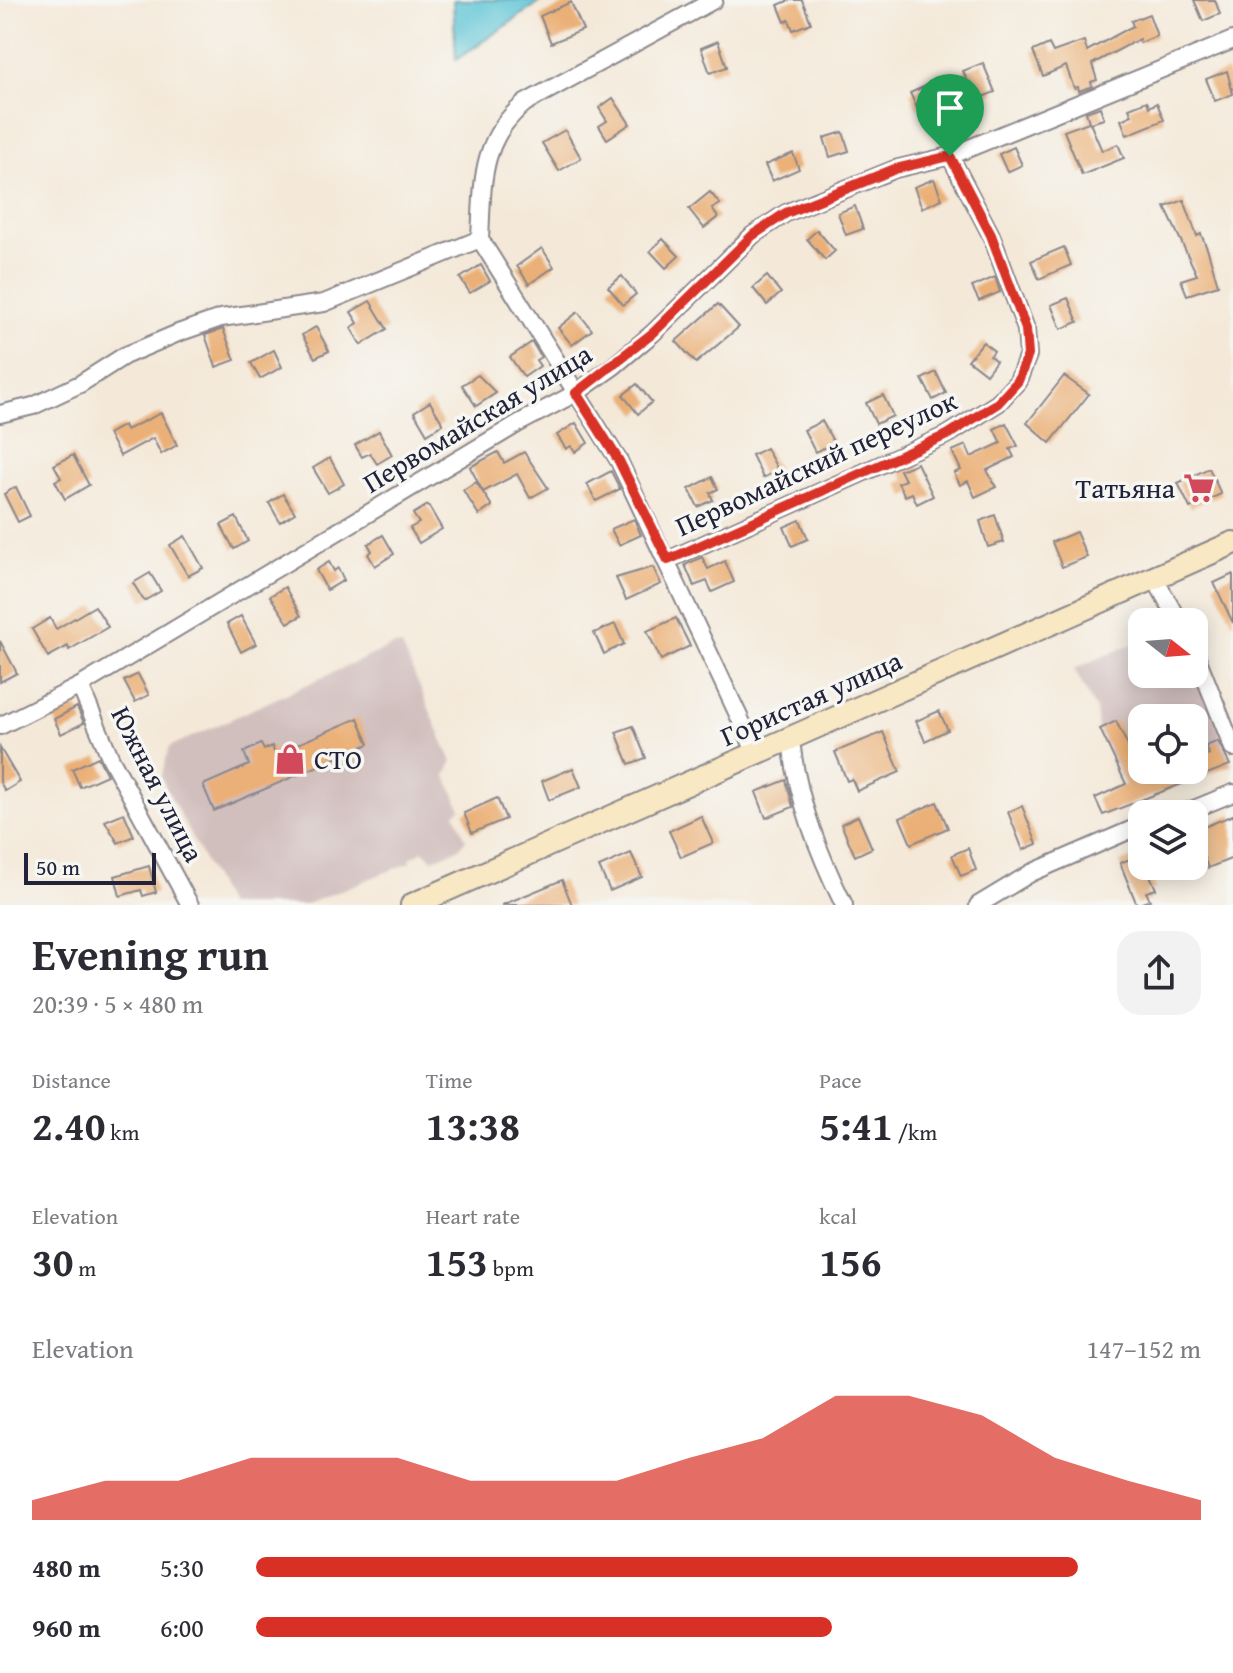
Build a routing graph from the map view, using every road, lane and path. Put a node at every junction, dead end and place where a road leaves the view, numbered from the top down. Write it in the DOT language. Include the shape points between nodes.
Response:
graph roads {
  1 [pos="714,0"];
  2 [pos="1233,40"];
  3 [pos="950,156"];
  4 [pos="480,239"];
  5 [pos="576,393"];
  6 [pos="0,414"];
  7 [pos="1233,543"];
  8 [pos="668,560"];
  9 [pos="1155,579"];
  10 [pos="1171,608"];
  11 [pos="1208,685"];
  12 [pos="80,686"];
  13 [pos="0,726"];
  14 [pos="791,740"];
  15 [pos="1233,748"];
  16 [pos="757,755"];
  17 [pos="1233,793"];
  18 [pos="1208,803"];
  19 [pos="1128,831"];
  20 [pos="190,905"];
  21 [pos="413,905"];
  22 [pos="844,905"];
  23 [pos="978,905"];
  1 -- 4 [label="street" via="525,103 504,120 490,145"];
  2 -- 3 [label="street, Первомайская улица"];
  3 -- 5 [label="street, Первомайская улица" via="895,169 786,213 753,235 653,333"];
  3 -- 8 [label="street, Первомайский переулок" via="991,235 1026,329 1028,355 1018,381 998,403 949,434"];
  4 -- 5 [label="street"];
  4 -- 6 [label="street" via="324,303 221,318 178,333 33,406"];
  5 -- 8 [label="street" via="619,461"];
  5 -- 12 [label="street, Первомайская улица"];
  7 -- 9 [label="street, Гористая улица"];
  8 -- 16 [label="street"];
  9 -- 10 [label="street"];
  9 -- 14 [label="street, Гористая улица"];
  11 -- 15 [label="street"];
  12 -- 13 [label="street, Первомайская улица"];
  12 -- 20 [label="street, Южная улица" via="111,759"];
  14 -- 16 [label="street, Гористая улица"];
  14 -- 22 [label="street" via="795,781"];
  16 -- 21 [label="street, Гористая улица"];
  17 -- 18 [label="street"];
  19 -- 23 [label="street" via="1031,873"];
}
